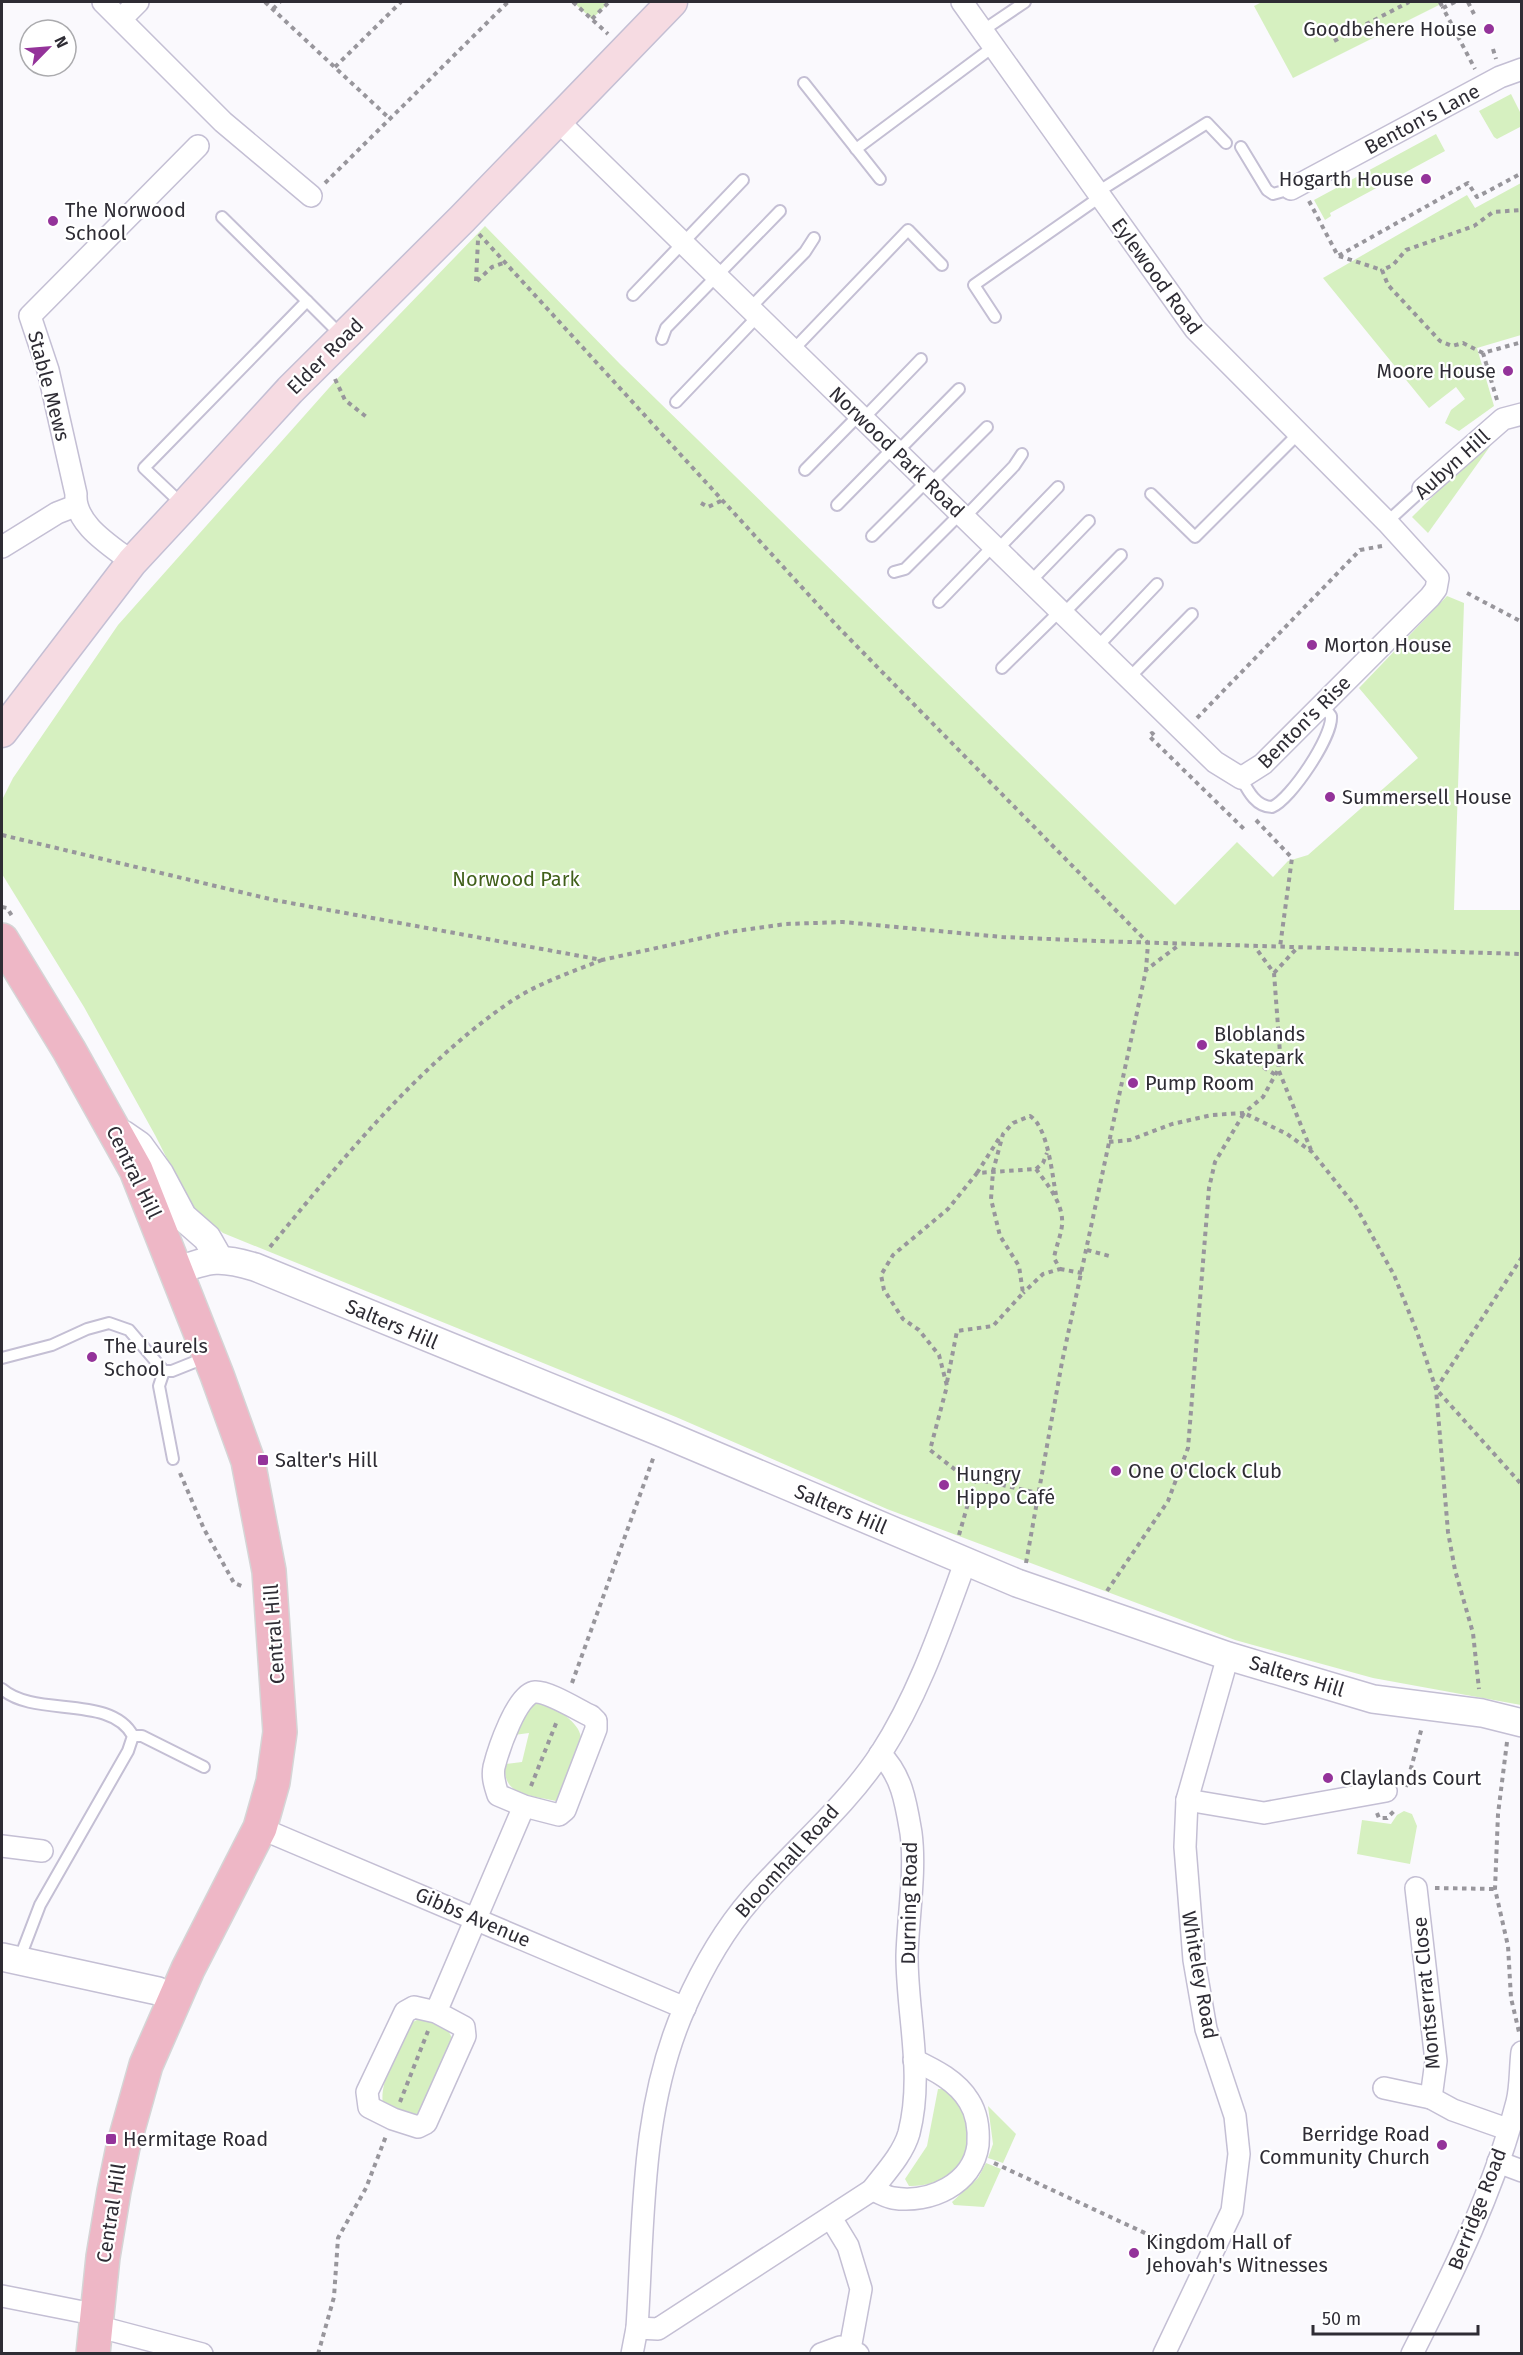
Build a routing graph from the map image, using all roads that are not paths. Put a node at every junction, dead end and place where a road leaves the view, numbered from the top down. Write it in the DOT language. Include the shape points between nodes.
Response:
graph roads {
  1 [pos="103,2"];
  2 [pos="138,2"];
  3 [pos="672,2"];
  4 [pos="962,2"];
  5 [pos="1025,2"];
  6 [pos="121,19"];
  7 [pos="988,39"];
  8 [pos="1519,76"];
  9 [pos="804,83"];
  10 [pos="557,120"];
  11 [pos="1226,143"];
  12 [pos="198,146"];
  13 [pos="1241,147"];
  14 [pos="856,149"];
  15 [pos="880,178"];
  16 [pos="743,180"];
  17 [pos="1296,187"];
  18 [pos="1098,195"];
  19 [pos="311,196"];
  20 [pos="780,211"];
  21 [pos="222,217"];
  22 [pos="814,238"];
  23 [pos="683,243"];
  24 [pos="942,265"];
  25 [pos="716,276"];
  26 [pos="633,295"];
  27 [pos="307,301"];
  28 [pos="754,312"];
  29 [pos="995,317"];
  30 [pos="344,337"];
  31 [pos="662,339"];
  32 [pos="793,350"];
  33 [pos="921,359"];
  34 [pos="959,389"];
  35 [pos="675,402"];
  36 [pos="1521,414"];
  37 [pos="861,417"];
  38 [pos="987,427"];
  39 [pos="1297,435"];
  40 [pos="895,450"];
  41 [pos="1022,454"];
  42 [pos="806,470"];
  43 [pos="928,483"];
  44 [pos="1058,487"];
  45 [pos="1423,489"];
  46 [pos="1151,494"];
  47 [pos="837,505"];
  48 [pos="75,506"];
  49 [pos="184,506"];
  50 [pos="962,515"];
  51 [pos="1089,521"];
  52 [pos="1387,522"];
  53 [pos="872,536"];
  54 [pos="2,547"];
  55 [pos="995,548"];
  56 [pos="1121,555"];
  57 [pos="132,562"];
  58 [pos="894,573"];
  59 [pos="1030,582"];
  60 [pos="1438,583"];
  61 [pos="1156,584"];
  62 [pos="939,602"];
  63 [pos="1062,613"];
  64 [pos="1192,614"];
  65 [pos="1097,647"];
  66 [pos="1002,668"];
  67 [pos="1130,678"];
  68 [pos="1322,704"];
  69 [pos="2,732"];
  70 [pos="1241,778"];
  71 [pos="2,940"];
  72 [pos="112,1126"];
  73 [pos="219,1259"];
  74 [pos="177,1272"];
  75 [pos="210,1356"];
  76 [pos="2,1358"];
  77 [pos="164,1371"];
  78 [pos="173,1459"];
  79 [pos="959,1560"];
  80 [pos="1228,1656"];
  81 [pos="2,1689"];
  82 [pos="1516,1722"];
  83 [pos="133,1736"];
  84 [pos="880,1754"];
  85 [pos="204,1767"];
  86 [pos="1397,1797"];
  87 [pos="1187,1800"];
  88 [pos="524,1806"];
  89 [pos="261,1828"];
  90 [pos="2,1846"];
  91 [pos="42,1851"];
  92 [pos="1416,1888"];
  93 [pos="474,1918"];
  94 [pos="10,1958"];
  95 [pos="174,1999"];
  96 [pos="684,2008"];
  97 [pos="436,2012"];
  98 [pos="1521,2052"];
  99 [pos="914,2060"];
  100 [pos="1384,2088"];
  101 [pos="1431,2098"];
  102 [pos="1508,2128"];
  103 [pos="1498,2162"];
  104 [pos="1521,2171"];
  105 [pos="872,2190"];
  106 [pos="831,2218"];
  107 [pos="2,2296"];
  108 [pos="637,2328"];
  109 [pos="96,2331"];
  110 [pos="854,2351"];
  111 [pos="202,2354"];
  112 [pos="632,2354"];
  113 [pos="821,2354"];
  114 [pos="1164,2354"];
  115 [pos="1412,2354"];
  1 -- 6 [label="street"];
  2 -- 6 [label="street"];
  3 -- 10 [label="main road, Elder Road"];
  4 -- 7 [label="street, Eylewood Road"];
  5 -- 7 [label="lane"];
  6 -- 19 [label="street" via="223,122"];
  7 -- 14 [label="lane"];
  7 -- 18 [label="street, Eylewood Road"];
  8 -- 17 [label="street, Benton's Lane" via="1484,86"];
  9 -- 14 [label="lane"];
  10 -- 23 [label="street, Norwood Park Road"];
  10 -- 30 [label="main road, Elder Road"];
  11 -- 18 [label="lane" via="1206,123"];
  12 -- 48 [label="street, Stable Mews" via="30,316 48,370 76,494"];
  13 -- 17 [label="lane" via="1267,190 1273,194"];
  14 -- 15 [label="lane"];
  16 -- 23 [label="lane"];
  18 -- 29 [label="lane" via="975,285"];
  18 -- 39 [label="street, Eylewood Road" via="1195,329"];
  20 -- 25 [label="lane"];
  21 -- 27 [label="lane"];
  22 -- 28 [label="lane"];
  23 -- 25 [label="street, Norwood Park Road"];
  23 -- 26 [label="lane"];
  24 -- 32 [label="lane" via="909,230"];
  25 -- 28 [label="street, Norwood Park Road"];
  25 -- 31 [label="lane" via="666,328"];
  27 -- 30 [label="lane"];
  27 -- 49 [label="lane" via="144,468"];
  28 -- 32 [label="street, Norwood Park Road"];
  28 -- 35 [label="lane"];
  30 -- 49 [label="main road, Elder Road"];
  32 -- 37 [label="street, Norwood Park Road"];
  33 -- 37 [label="lane"];
  34 -- 40 [label="lane"];
  36 -- 45 [label="street, Aubyn Hill" via="1503,419"];
  37 -- 40 [label="street, Norwood Park Road"];
  37 -- 42 [label="lane"];
  38 -- 43 [label="lane"];
  39 -- 46 [label="lane" via="1195,537"];
  39 -- 52 [label="street, Eylewood Road"];
  40 -- 43 [label="street, Norwood Park Road"];
  40 -- 47 [label="lane"];
  41 -- 50 [label="lane"];
  43 -- 50 [label="street, Norwood Park Road"];
  43 -- 53 [label="lane"];
  44 -- 55 [label="lane"];
  45 -- 52 [label="lane, Aubyn Hill"];
  48 -- 54 [label="street"];
  48 -- 57 [label="street" via="88,526"];
  49 -- 57 [label="main road, Elder Road"];
  50 -- 55 [label="street, Norwood Park Road"];
  50 -- 58 [label="lane" via="904,570"];
  51 -- 59 [label="lane"];
  52 -- 60 [label="street, Eylewood Road" via="1435,573"];
  55 -- 59 [label="street, Norwood Park Road"];
  55 -- 62 [label="lane"];
  56 -- 63 [label="lane"];
  57 -- 69 [label="main road, Elder Road"];
  59 -- 63 [label="street, Norwood Park Road"];
  60 -- 68 [label="street, Benton's Rise" via="1430,597"];
  61 -- 65 [label="lane"];
  63 -- 65 [label="street, Norwood Park Road"];
  63 -- 66 [label="lane"];
  64 -- 67 [label="lane"];
  65 -- 67 [label="street, Norwood Park Road"];
  67 -- 70 [label="street, Norwood Park Road" via="1215,762"];
  68 -- 70 [label="street, Benton's Rise" via="1263,764"];
  68 -- 70 [label="lane" via="1332,724 1283,800 1272,807 1261,804"];
  71 -- 72 [label="main road, Central Hill"];
  72 -- 73 [label="street" via="139,1146 160,1174 183,1217 207,1238"];
  72 -- 74 [label="main road, Central Hill" via="152,1206"];
  73 -- 74 [label="street, Salters Hill" via="205,1260"];
  73 -- 79 [label="street, Salters Hill" via="255,1267 662,1433"];
  74 -- 75 [label="main road, Central Hill"];
  75 -- 77 [label="lane"];
  75 -- 89 [label="main road, Central Hill" via="248,1461 270,1586 280,1732"];
  76 -- 77 [label="lane" via="52,1345 109,1323 129,1330"];
  77 -- 78 [label="lane" via="159,1386"];
  79 -- 80 [label="street, Salters Hill"];
  79 -- 84 [label="street, Bloomhall Road" via="921,1682"];
  80 -- 82 [label="street, Salters Hill" via="1372,1699 1482,1713"];
  80 -- 87 [label="street, Whiteley Road"];
  81 -- 83 [label="lane" via="45,1705 107,1715 120,1720"];
  83 -- 85 [label="lane" via="142,1736"];
  83 -- 94 [label="lane"];
  84 -- 96 [label="street, Bloomhall Road" via="736,1917"];
  84 -- 99 [label="street, Durning Road" via="894,1768 911,1836 907,1958"];
  86 -- 87 [label="street" via="1264,1813"];
  87 -- 114 [label="street, Whiteley Road" via="1185,1847 1194,1960 1206,2030 1235,2115 1239,2147 1232,2211"];
  88 -- 88 [label="street" via="498,1795 493,1782 494,1768 519,1703 527,1694 537,1691 591,1716 597,1729 565,1810 559,1815 548,1814"];
  88 -- 93 [label="street"];
  89 -- 93 [label="street, Gibbs Avenue"];
  89 -- 95 [label="main road, Central Hill"];
  90 -- 91 [label="street"];
  92 -- 101 [label="street, Montserrat Close" via="1436,2061"];
  93 -- 96 [label="street, Gibbs Avenue"];
  93 -- 97 [label="street"];
  94 -- 95 [label="street" via="158,1991"];
  95 -- 109 [label="main road, Central Hill" via="146,2065 123,2147 103,2257"];
  96 -- 108 [label="street, Bloomhall Road" via="661,2078 650,2130"];
  97 -- 97 [label="street" via="414,2007 405,2012 367,2092 369,2107 418,2127 426,2124 465,2036 464,2027"];
  98 -- 102 [label="street, Berridge Road" via="1517,2101"];
  99 -- 105 [label="street, Durning Road" via="915,2098 908,2135 892,2165"];
  99 -- 105 [label="street" via="959,2087 970,2101 978,2119 976,2155 968,2172 942,2193 893,2198"];
  100 -- 101 [label="street, Montserrat Close"];
  101 -- 102 [label="street, Montserrat Close" via="1453,2110"];
  102 -- 103 [label="street, Berridge Road"];
  103 -- 104 [label="street"];
  103 -- 115 [label="street, Berridge Road" via="1460,2259"];
  105 -- 106 [label="street, Durning Road"];
  106 -- 108 [label="street, Durning Road" via="658,2329"];
  106 -- 110 [label="street" via="848,2246 861,2289"];
  107 -- 109 [label="street"];
  108 -- 112 [label="street, Bloomhall Road"];
  109 -- 111 [label="street"];
  110 -- 113 [label="street" via="840,2347"];
}
